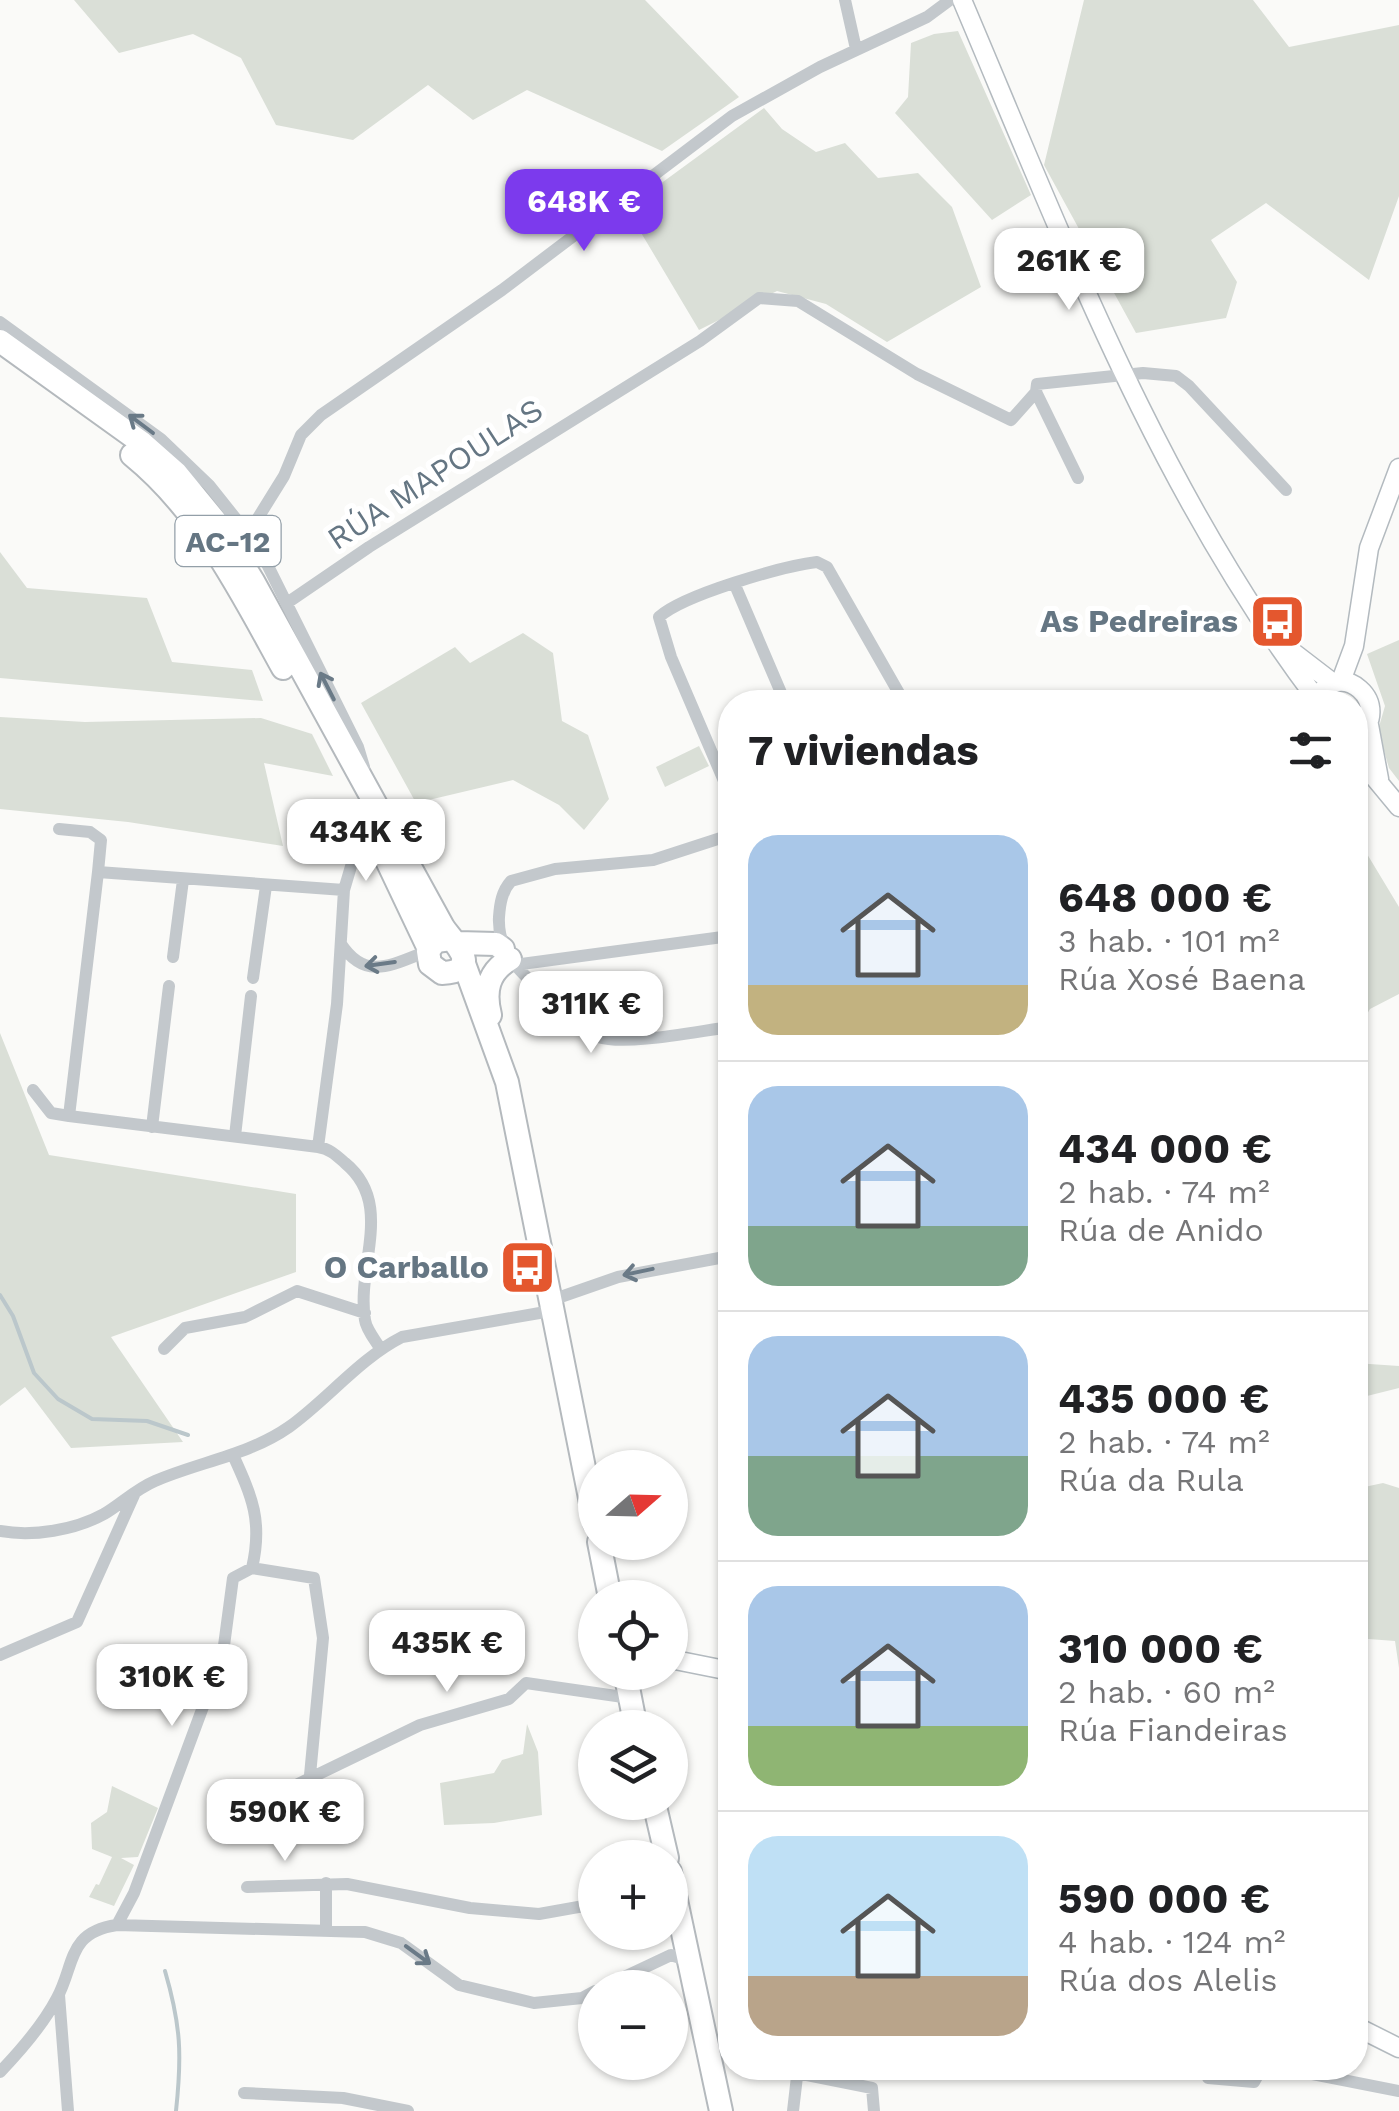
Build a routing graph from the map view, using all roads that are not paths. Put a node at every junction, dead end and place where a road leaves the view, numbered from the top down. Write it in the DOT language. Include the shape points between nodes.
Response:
graph roads {
  1 [pos="844,0"];
  2 [pos="950,0"];
  3 [pos="962,0"];
  4 [pos="856,49"];
  5 [pos="0,322"];
  6 [pos="0,340"];
  7 [pos="0,359"];
  8 [pos="1122,374"];
  9 [pos="1036,392"];
  10 [pos="1399,468"];
  11 [pos="1078,478"];
  12 [pos="1286,490"];
  13 [pos="248,534"];
  14 [pos="735,585"];
  15 [pos="287,603"];
  16 [pos="1270,631"];
  17 [pos="1345,684"];
  18 [pos="780,690"];
  19 [pos="897,690"];
  20 [pos="1308,690"];
  21 [pos="1334,690"];
  22 [pos="1354,690"];
  23 [pos="1368,699"];
  24 [pos="1370,725"];
  25 [pos="718,766"];
  26 [pos="1368,768"];
  27 [pos="1379,780"];
  28 [pos="377,808"];
  29 [pos="1399,808"];
  30 [pos="59,828"];
  31 [pos="374,833"];
  32 [pos="718,839"];
  33 [pos="376,858"];
  34 [pos="98,872"];
  35 [pos="184,880"];
  36 [pos="266,886"];
  37 [pos="344,890"];
  38 [pos="412,908"];
  39 [pos="718,937"];
  40 [pos="340,944"];
  41 [pos="429,950"];
  42 [pos="459,950"];
  43 [pos="173,957"];
  44 [pos="507,960"];
  45 [pos="442,973"];
  46 [pos="254,978"];
  47 [pos="169,986"];
  48 [pos="251,996"];
  49 [pos="718,1028"];
  50 [pos="499,1054"];
  51 [pos="33,1090"];
  52 [pos="69,1116"];
  53 [pos="152,1127"];
  54 [pos="235,1136"];
  55 [pos="318,1147"];
  56 [pos="525,1183"];
  57 [pos="718,1258"];
  58 [pos="550,1306"];
  59 [pos="365,1313"];
  60 [pos="380,1348"];
  61 [pos="164,1349"];
  62 [pos="580,1450"];
  63 [pos="233,1455"];
  64 [pos="135,1493"];
  65 [pos="0,1531"];
  66 [pos="252,1568"];
  67 [pos="0,1654"];
  68 [pos="688,1662"];
  69 [pos="718,1668"];
  70 [pos="628,1690"];
  71 [pos="630,1698"];
  72 [pos="632,1710"];
  73 [pos="310,1775"];
  74 [pos="269,1786"];
  75 [pos="326,1882"];
  76 [pos="247,1887"];
  77 [pos="578,1907"];
  78 [pos="117,1925"];
  79 [pos="326,1928"];
  80 [pos="686,1950"];
  81 [pos="689,1961"];
  82 [pos="637,1970"];
  83 [pos="59,1995"];
  84 [pos="578,1998"];
  85 [pos="1368,2032"];
  86 [pos="1399,2048"];
  87 [pos="0,2072"];
  88 [pos="797,2080"];
  89 [pos="839,2080"];
  90 [pos="1231,2080"];
  91 [pos="1255,2080"];
  92 [pos="1343,2080"];
  93 [pos="1399,2091"];
  94 [pos="244,2093"];
  95 [pos="68,2111"];
  96 [pos="408,2111"];
  97 [pos="722,2111"];
  98 [pos="793,2111"];
  99 [pos="874,2111"];
  1 -- 4 [label="street"];
  2 -- 4 [label="street"];
  3 -- 8 [label="street"];
  4 -- 13 [label="street" via="732,116 502,290 321,415 300,436"];
  13 -- 5 [label="street, one-way" via="161,439"];
  6 -- 28 [label="highway, AC-12" via="142,443 217,523"];
  7 -- 31 [label="highway, AC-12" via="106,434 178,499 236,582"];
  8 -- 9 [label="street" via="1050,380 1036,384"];
  8 -- 12 [label="street" via="1176,376"];
  8 -- 16 [label="street" via="1176,481"];
  9 -- 11 [label="street"];
  9 -- 15 [label="street, RÚA MAPOULAS" via="1011,420 917,374 809,307 760,298"];
  10 -- 17 [label="street" via="1369,548"];
  13 -- 15 [label="street"];
  14 -- 18 [label="street"];
  14 -- 19 [label="street" via="817,562 827,568"];
  14 -- 25 [label="street" via="659,617"];
  28 -- 15 [label="street, one-way" via="358,747"];
  16 -- 17 [label="street"];
  16 -- 20 [label="street"];
  17 -- 21 [label="street"];
  17 -- 22 [label="street"];
  23 -- 24 [label="street"];
  24 -- 27 [label="street"];
  26 -- 27 [label="street"];
  27 -- 29 [label="street"];
  28 -- 42 [label="highway, AC-12"];
  30 -- 34 [label="street" via="102,840"];
  31 -- 33 [label="street"];
  31 -- 38 [label="highway, AC-12"];
  32 -- 44 [label="street" via="653,860 554,869 511,881 500,911"];
  33 -- 37 [label="street" via="352,863"];
  33 -- 38 [label="street"];
  34 -- 35 [label="street"];
  34 -- 52 [label="street"];
  35 -- 36 [label="street"];
  35 -- 43 [label="street"];
  36 -- 37 [label="street"];
  36 -- 46 [label="street"];
  37 -- 40 [label="street"];
  38 -- 41 [label="highway, AC-12"];
  39 -- 44 [label="street"];
  41 -- 40 [label="street, one-way" via="366,968"];
  40 -- 55 [label="street"];
  41 -- 42 [label="highway" via="436,941"];
  41 -- 45 [label="highway, AC-12" via="430,964"];
  42 -- 44 [label="highway"];
  42 -- 45 [label="highway" via="457,969"];
  42 -- 50 [label="highway"];
  44 -- 49 [label="street" via="578,1026 600,1037"];
  44 -- 50 [label="highway" via="486,990"];
  45 -- 56 [label="highway" via="466,998 480,1028"];
  47 -- 53 [label="street"];
  48 -- 54 [label="street"];
  50 -- 56 [label="highway"];
  51 -- 52 [label="street" via="51,1113"];
  52 -- 53 [label="street"];
  53 -- 54 [label="street"];
  54 -- 55 [label="street"];
  55 -- 59 [label="street" via="360,1174 372,1198"];
  56 -- 58 [label="highway"];
  57 -- 58 [label="street, one-way" via="618,1277"];
  58 -- 60 [label="street" via="402,1337"];
  58 -- 62 [label="highway"];
  59 -- 60 [label="street"];
  59 -- 61 [label="street" via="297,1290 245,1317 185,1328"];
  60 -- 63 [label="street" via="284,1430"];
  63 -- 64 [label="street"];
  63 -- 66 [label="street" via="254,1502 258,1540"];
  64 -- 65 [label="street" via="66,1528"];
  64 -- 67 [label="street" via="77,1622"];
  66 -- 73 [label="street" via="314,1578 323,1638"];
  66 -- 78 [label="street" via="233,1578 224,1653"];
  68 -- 69 [label="street"];
  70 -- 71 [label="highway"];
  71 -- 72 [label="highway"];
  71 -- 73 [label="street" via="526,1682 510,1699 420,1724"];
  73 -- 74 [label="street" via="294,1786"];
  75 -- 76 [label="street"];
  75 -- 77 [label="street" via="505,1911"];
  75 -- 79 [label="street"];
  78 -- 79 [label="street"];
  78 -- 83 [label="street" via="99,1928 72,1954"];
  79 -- 84 [label="street, one-way" via="401,1944 459,1986 534,2003"];
  80 -- 81 [label="highway"];
  81 -- 82 [label="street" via="670,1954"];
  81 -- 97 [label="highway"];
  83 -- 87 [label="street"];
  83 -- 95 [label="street"];
  85 -- 86 [label="street"];
  88 -- 98 [label="street"];
  89 -- 99 [label="street" via="872,2088"];
  90 -- 91 [label="street"];
  92 -- 93 [label="street"];
  94 -- 96 [label="street" via="343,2098"];
}
